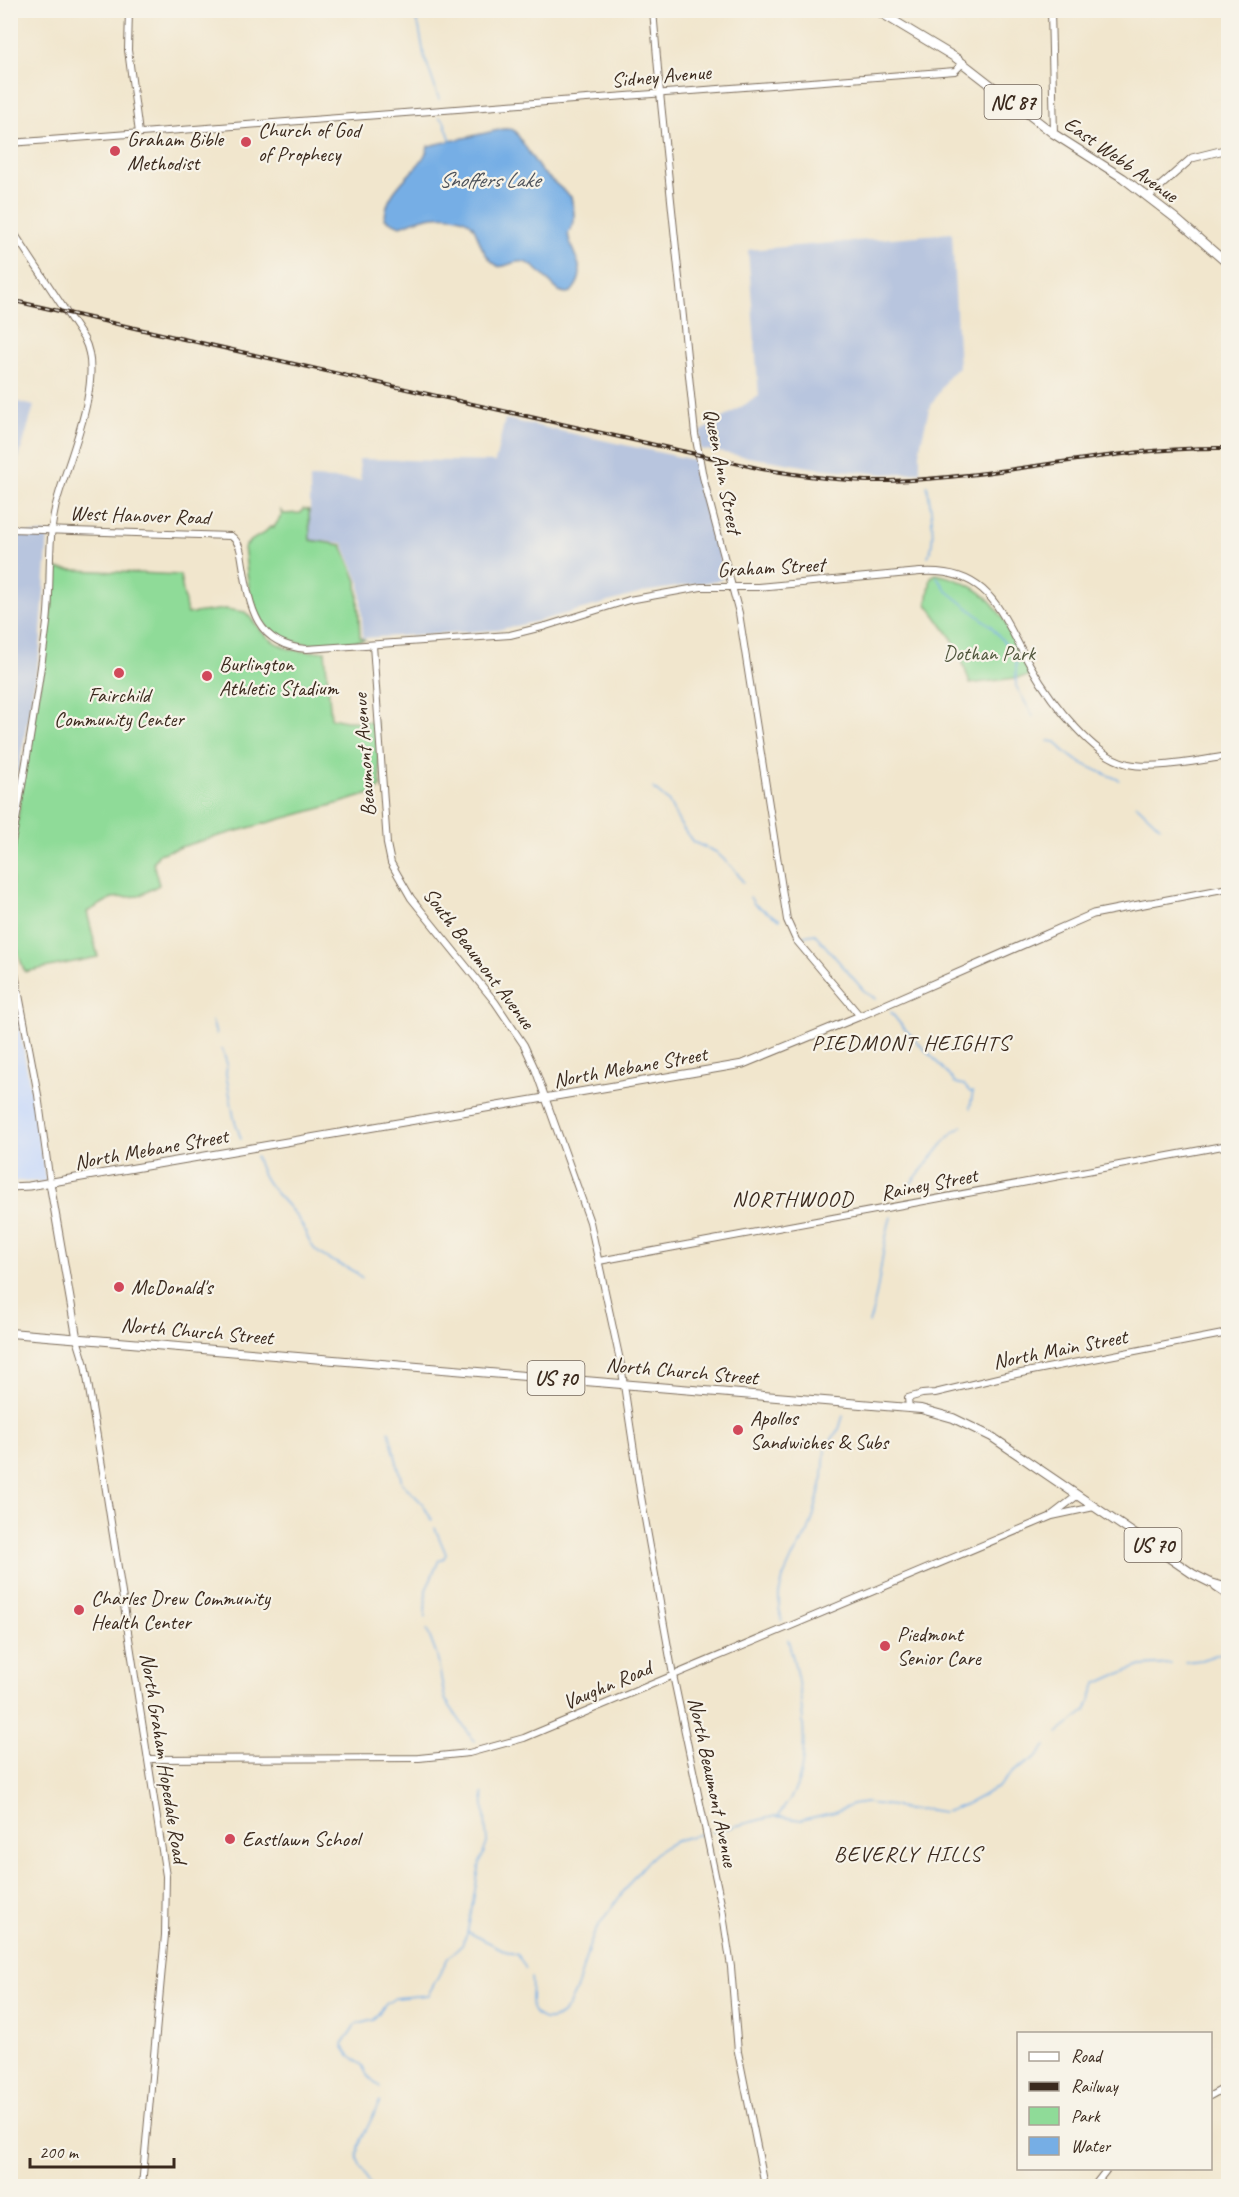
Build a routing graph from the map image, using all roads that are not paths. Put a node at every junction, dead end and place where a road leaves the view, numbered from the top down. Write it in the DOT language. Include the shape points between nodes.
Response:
graph roads {
  1 [pos="129,10"];
  2 [pos="653,10"];
  3 [pos="876,10"];
  4 [pos="1050,10"];
  5 [pos="963,63"];
  6 [pos="660,93"];
  7 [pos="139,133"];
  8 [pos="1054,134"];
  9 [pos="10,143"];
  10 [pos="1228,149"];
  11 [pos="1148,197"];
  12 [pos="10,227"];
  13 [pos="1228,264"];
  14 [pos="10,529"];
  15 [pos="52,529"];
  16 [pos="732,587"];
  17 [pos="250,606"];
  18 [pos="373,645"];
  19 [pos="1228,756"];
  20 [pos="10,853"];
  21 [pos="391,863"];
  22 [pos="1228,888"];
  23 [pos="1149,903"];
  24 [pos="10,947"];
  25 [pos="860,1016"];
  26 [pos="546,1098"];
  27 [pos="1228,1145"];
  28 [pos="50,1183"];
  29 [pos="10,1187"];
  30 [pos="599,1261"];
  31 [pos="10,1333"];
  32 [pos="1228,1334"];
  33 [pos="77,1339"];
  34 [pos="624,1385"];
  35 [pos="909,1408"];
  36 [pos="1078,1495"];
  37 [pos="1095,1506"];
  38 [pos="1052,1516"];
  39 [pos="1211,1583"];
  40 [pos="1228,1588"];
  41 [pos="1228,1595"];
  42 [pos="673,1675"];
  43 [pos="148,1759"];
  44 [pos="1228,2086"];
  45 [pos="1212,2095"];
  46 [pos="1107,2170"];
  47 [pos="142,2187"];
  48 [pos="765,2187"];
  49 [pos="1094,2187"];
  1 -- 7 [label="street" via="128,50"];
  2 -- 6 [label="street, Queen Ann Street"];
  3 -- 5 [label="main road, East Webb Avenue / NC 87"];
  4 -- 8 [label="street"];
  5 -- 6 [label="street, Sidney Avenue" via="955,71"];
  5 -- 8 [label="main road, East Webb Avenue / NC 87"];
  6 -- 7 [label="street, Sidney Avenue"];
  6 -- 16 [label="street, Queen Ann Street" via="695,434"];
  7 -- 9 [label="street, Sidney Avenue"];
  8 -- 11 [label="main road, East Webb Avenue / NC 87"];
  10 -- 11 [label="main road" via="1192,158"];
  11 -- 13 [label="main road, East Webb Avenue / NC 87"];
  12 -- 15 [label="street" via="89,350 91,373"];
  14 -- 15 [label="street, West Hanover Road"];
  15 -- 17 [label="street, West Hanover Road" via="231,536 241,550"];
  15 -- 20 [label="street" via="47,624"];
  16 -- 18 [label="street, Graham Street" via="701,587 640,598 510,635"];
  16 -- 19 [label="street, Graham Street" via="930,571 954,575 982,589 995,601 1060,712 1112,758 1130,765 1150,766"];
  16 -- 25 [label="street, Queen Ann Street" via="787,920 796,940"];
  17 -- 18 [label="street, Graham Street" via="269,635 292,647"];
  18 -- 21 [label="street, Beaumont Avenue"];
  21 -- 26 [label="street, South Beaumont Avenue" via="411,898 518,1033"];
  22 -- 23 [label="street, North Mebane Street"];
  23 -- 25 [label="main road, North Mebane Street" via="1093,914"];
  24 -- 28 [label="street"];
  25 -- 26 [label="main road, North Mebane Street" via="743,1064"];
  26 -- 28 [label="main road, North Mebane Street"];
  26 -- 30 [label="street, South Beaumont Avenue" via="579,1188"];
  27 -- 30 [label="street, Rainey Street"];
  28 -- 29 [label="main road, North Mebane Street"];
  28 -- 33 [label="main road"];
  30 -- 34 [label="street, South Beaumont Avenue"];
  31 -- 33 [label="main road, North Church Street / US 70"];
  32 -- 35 [label="street, North Main Street" via="922,1394 908,1398"];
  33 -- 34 [label="main road, North Church Street / US 70"];
  33 -- 43 [label="street, North Graham Hopedale Road" via="85,1365"];
  34 -- 35 [label="main road, North Church Street / US 70"];
  34 -- 42 [label="street, North Beaumont Avenue"];
  35 -- 36 [label="main road, North Church Street / US 70" via="942,1414 982,1431"];
  36 -- 37 [label="main road, North Church Street / US 70"];
  36 -- 38 [label="street, Vaughn Road"];
  37 -- 38 [label="street, Vaughn Road"];
  37 -- 39 [label="main road, North Church Street / US 70"];
  38 -- 42 [label="street, Vaughn Road"];
  39 -- 40 [label="main road, North Church Street / US 70"];
  39 -- 41 [label="main road, US 70"];
  42 -- 43 [label="street, Vaughn Road" via="524,1738 460,1754 419,1758"];
  42 -- 48 [label="street, North Beaumont Avenue" via="722,1908 738,2052"];
  43 -- 47 [label="street, North Graham Hopedale Road" via="166,1876 166,1905"];
  44 -- 45 [label="street"];
  46 -- 49 [label="street"];
}
